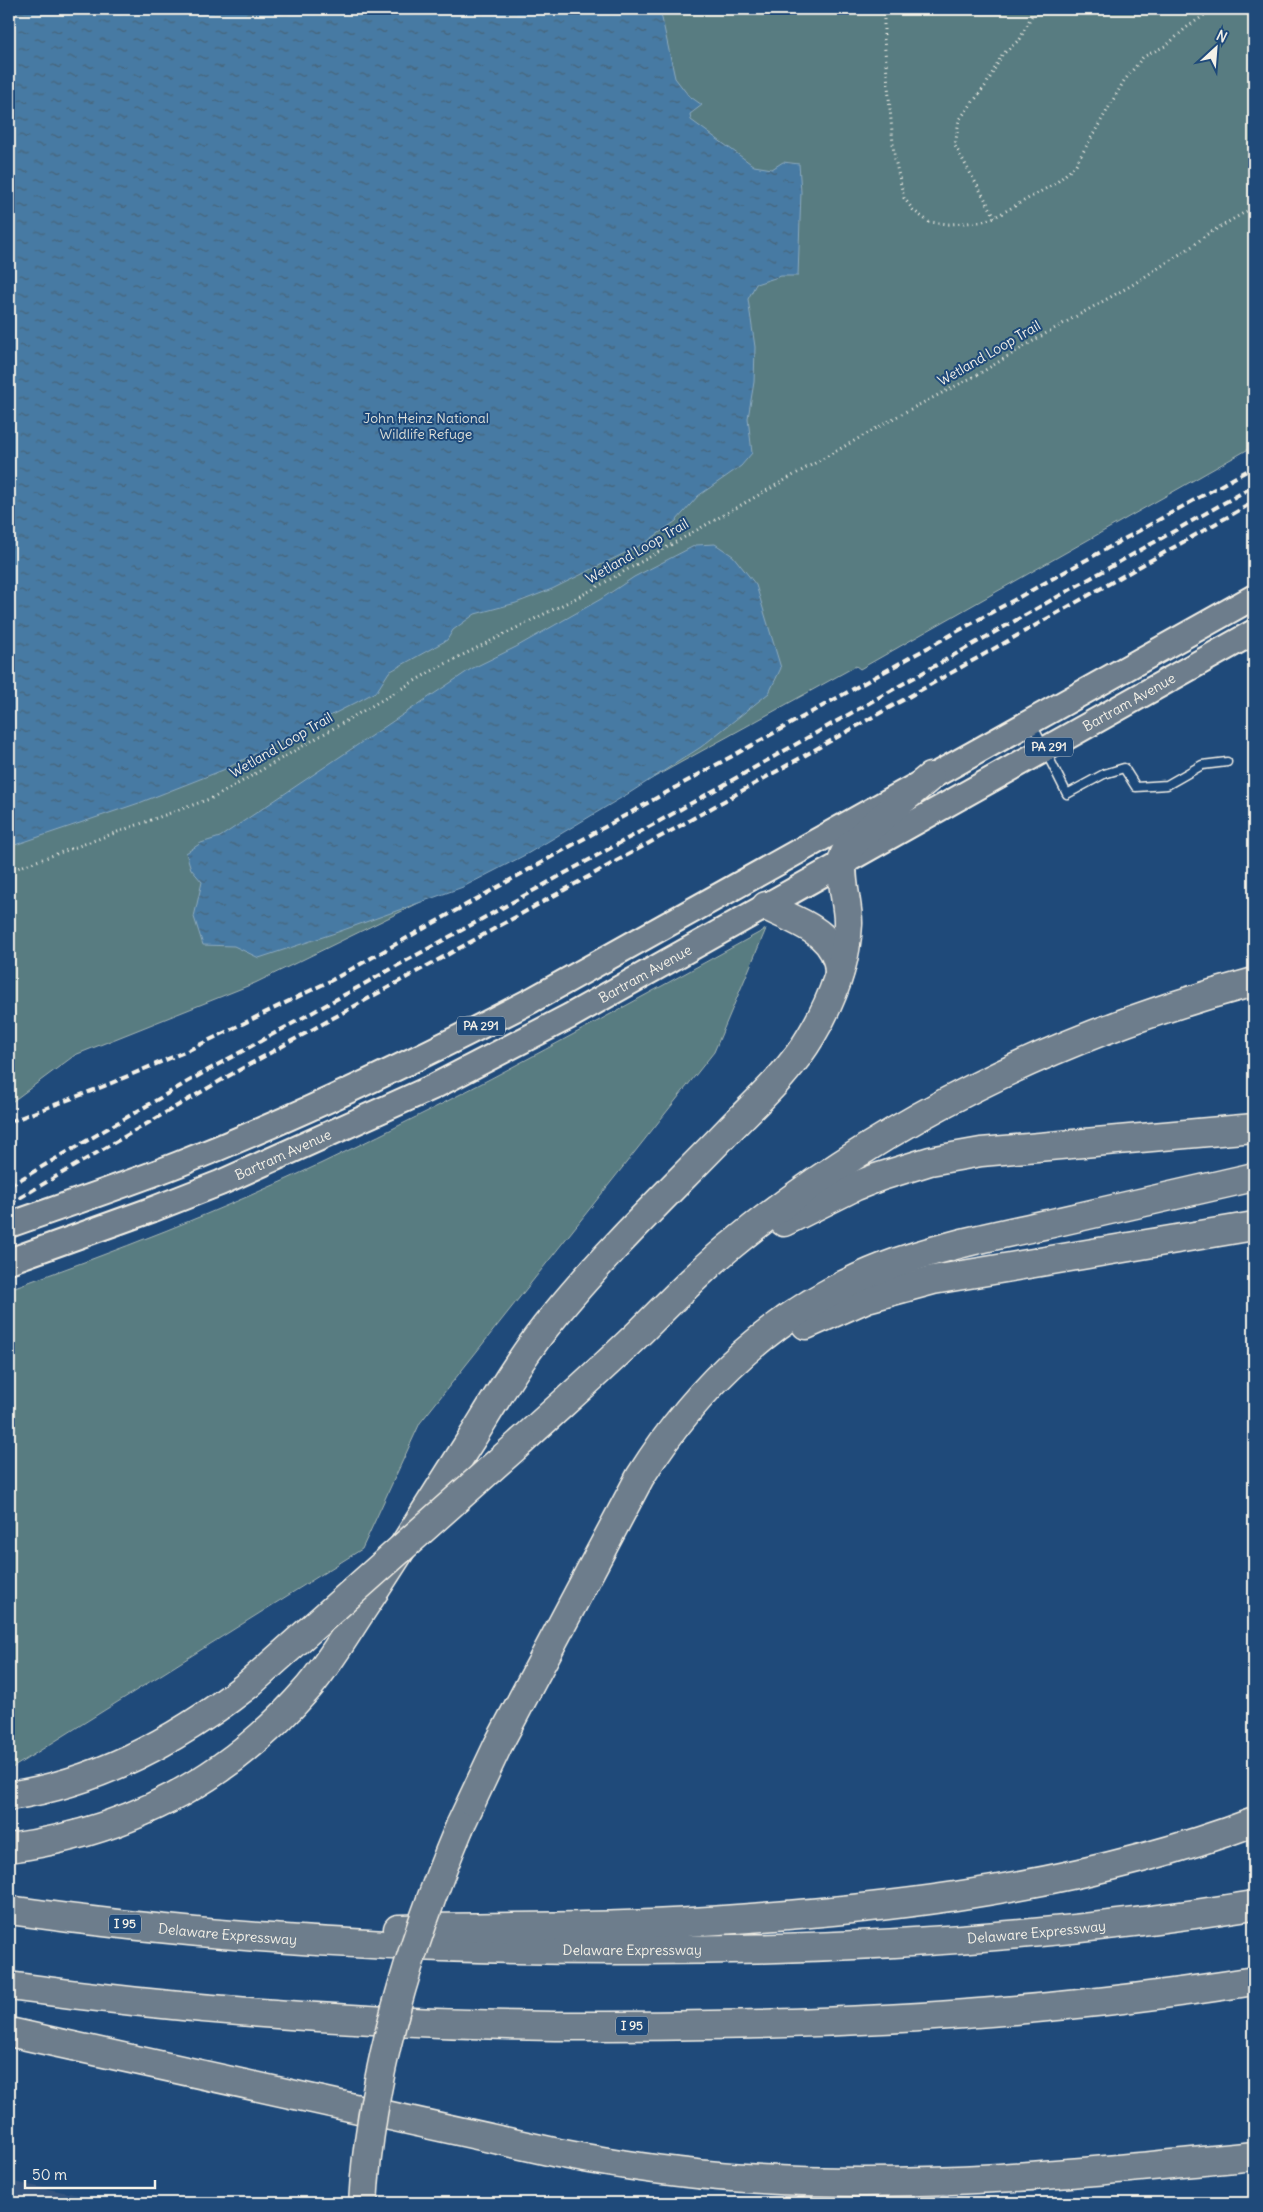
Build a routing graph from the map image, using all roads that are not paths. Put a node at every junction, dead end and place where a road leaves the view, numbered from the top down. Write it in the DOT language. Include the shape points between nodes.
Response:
graph roads {
  1 [pos="1254,596"];
  2 [pos="1254,632"];
  3 [pos="1031,722"];
  4 [pos="1045,749"];
  5 [pos="1227,762"];
  6 [pos="930,777"];
  7 [pos="844,862"];
  8 [pos="766,906"];
  9 [pos="839,975"];
  10 [pos="1254,982"];
  11 [pos="1254,1128"];
  12 [pos="1254,1176"];
  13 [pos="9,1225"];
  14 [pos="1254,1226"];
  15 [pos="9,1261"];
  16 [pos="638,1334"];
  17 [pos="586,1579"];
  18 [pos="9,1796"];
  19 [pos="1254,1822"];
  20 [pos="9,1848"];
  21 [pos="1254,1905"];
  22 [pos="9,1910"];
  23 [pos="242,1934"];
  24 [pos="1254,1981"];
  25 [pos="9,1986"];
  26 [pos="9,2032"];
  27 [pos="1254,2156"];
  28 [pos="363,2203"];
  1 -- 3 [label="main road, PA 291"];
  2 -- 4 [label="main road, Bartram Avenue / PA 291"];
  3 -- 4 [label="lane"];
  3 -- 6 [label="main road, PA 291"];
  4 -- 5 [label="lane" via="1067,794 1104,774 1124,768 1136,787 1166,785 1202,765"];
  4 -- 7 [label="main road, Bartram Avenue / PA 291"];
  6 -- 7 [label="highway" via="849,847"];
  6 -- 13 [label="main road, PA 291" via="532,1000 415,1060 180,1164"];
  7 -- 8 [label="main road, Bartram Avenue / PA 291"];
  7 -- 9 [label="highway" via="848,916"];
  8 -- 9 [label="highway" via="808,927 830,944 836,952"];
  8 -- 15 [label="main road, Bartram Avenue / PA 291" via="562,1020 363,1120 220,1183"];
  9 -- 20 [label="highway" via="819,1023 794,1061 584,1280 539,1334 341,1644 296,1702 260,1737 208,1777 140,1814 94,1830"];
  10 -- 16 [label="highway" via="1094,1033 1009,1070 917,1118 830,1172 760,1223 690,1282"];
  11 -- 16 [label="highway" via="981,1152 879,1177 834,1196 766,1234"];
  12 -- 17 [label="highway" via="934,1251 859,1277 813,1302 740,1355 680,1418 628,1498"];
  14 -- 17 [label="highway" via="933,1280 867,1298 811,1323 754,1358 700,1411 662,1461"];
  16 -- 18 [label="highway, bridge" via="249,1684 202,1719 155,1747 104,1770 56,1786"];
  17 -- 28 [label="highway, bridge" via="505,1731 460,1826 416,1940 391,2025 369,2136"];
  19 -- 23 [label="highway" via="1164,1852 1077,1873 950,1896 816,1912 641,1925"];
  21 -- 23 [label="highway, Delaware Expressway / I 95" via="1059,1931 777,1948 598,1951 452,1948"];
  22 -- 23 [label="highway, Delaware Expressway / I 95" via="100,1922"];
  24 -- 25 [label="highway, I 95" via="1111,2000 919,2018 665,2026 348,2019"];
  26 -- 27 [label="highway" via="558,2153 650,2168 744,2178 860,2182 973,2178 1113,2170"];
}
